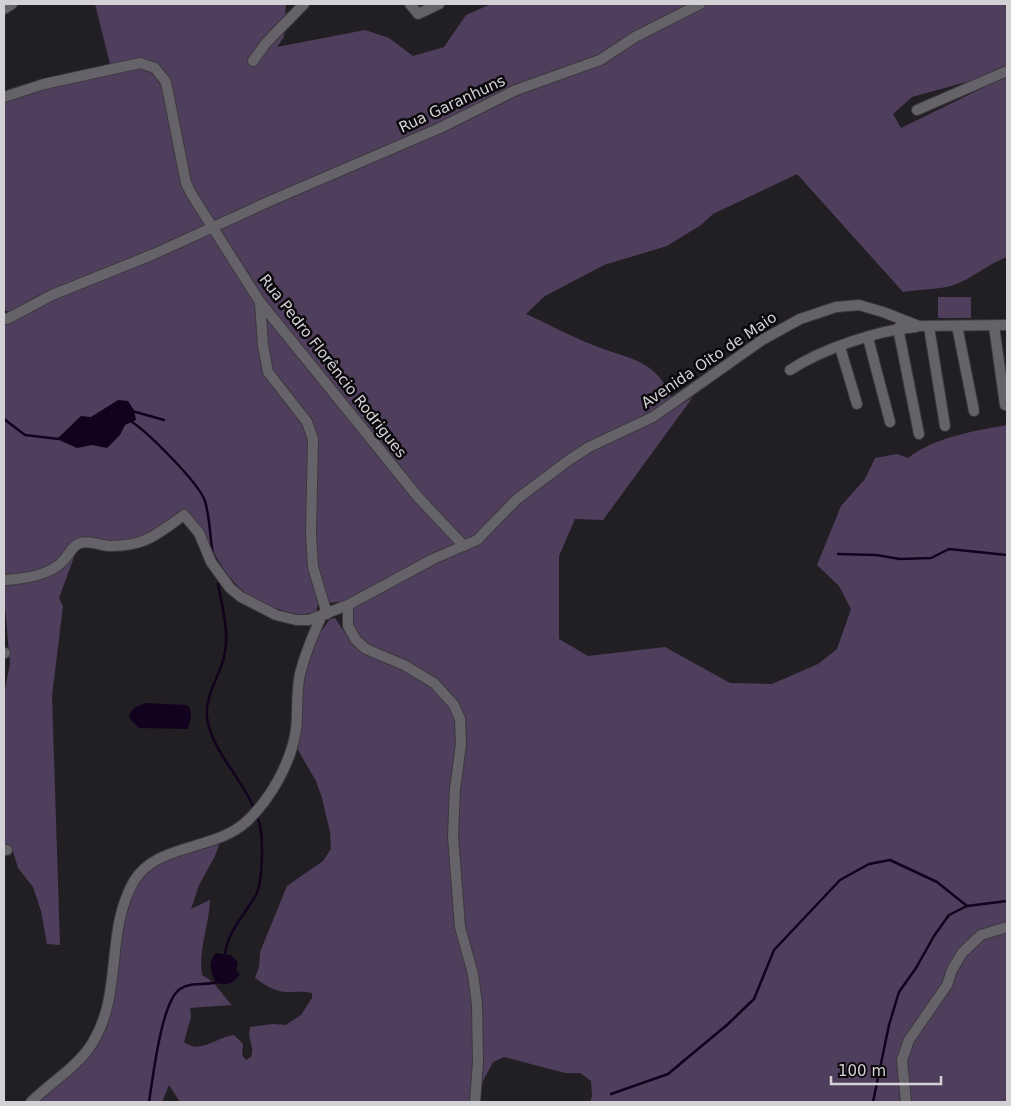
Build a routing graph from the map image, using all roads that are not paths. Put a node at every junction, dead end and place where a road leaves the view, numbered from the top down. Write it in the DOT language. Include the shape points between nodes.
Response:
graph roads {
  1 [pos="12,4"];
  2 [pos="304,4"];
  3 [pos="410,4"];
  4 [pos="439,4"];
  5 [pos="700,4"];
  6 [pos="4,9"];
  7 [pos="253,61"];
  8 [pos="1007,71"];
  9 [pos="4,97"];
  10 [pos="916,110"];
  11 [pos="214,228"];
  12 [pos="260,302"];
  13 [pos="7,319"];
  14 [pos="1007,325"];
  15 [pos="957,326"];
  16 [pos="994,326"];
  17 [pos="924,327"];
  18 [pos="898,328"];
  19 [pos="868,338"];
  20 [pos="840,347"];
  21 [pos="1002,355"];
  22 [pos="790,370"];
  23 [pos="857,404"];
  24 [pos="1005,406"];
  25 [pos="974,411"];
  26 [pos="890,422"];
  27 [pos="945,426"];
  28 [pos="919,434"];
  29 [pos="464,546"];
  30 [pos="4,580"];
  31 [pos="348,605"];
  32 [pos="324,616"];
  33 [pos="1007,927"];
  34 [pos="31,1102"];
  35 [pos="475,1102"];
  36 [pos="906,1102"];
  1 -- 6 [label="street"];
  2 -- 7 [label="street"];
  3 -- 4 [label="street" via="418,14"];
  5 -- 11 [label="street, Rua Garanhuns" via="635,37 600,60 516,90 440,128"];
  8 -- 10 [label="street"];
  9 -- 11 [label="street, Rua Pedro Florêncio Rodrigues" via="140,62 155,68 164,80 186,183"];
  11 -- 12 [label="street, Rua Pedro Florêncio Rodrigues"];
  11 -- 13 [label="street, Rua Garanhuns" via="52,295"];
  12 -- 29 [label="street, Rua Pedro Florêncio Rodrigues" via="418,497"];
  12 -- 32 [label="street" via="268,372 307,422 313,439 313,567"];
  14 -- 16 [label="street, Avenida Oito de Maio"];
  15 -- 16 [label="street, Avenida Oito de Maio"];
  15 -- 17 [label="street, Avenida Oito de Maio"];
  15 -- 25 [label="street"];
  16 -- 21 [label="street"];
  17 -- 18 [label="street"];
  17 -- 27 [label="street"];
  17 -- 29 [label="street, Avenida Oito de Maio" via="859,305 828,309 787,325 750,347 654,417 589,447 569,460 517,499 482,536"];
  18 -- 19 [label="street"];
  18 -- 28 [label="street"];
  19 -- 20 [label="street"];
  19 -- 26 [label="street"];
  20 -- 22 [label="street"];
  20 -- 23 [label="street"];
  21 -- 24 [label="street"];
  29 -- 31 [label="street, Avenida Oito de Maio"];
  30 -- 32 [label="street, Avenida Oito de Maio" via="49,571 64,561 73,547 82,543 117,546 148,541 184,515 199,533 221,577 241,597 286,619"];
  31 -- 32 [label="street, Avenida Oito de Maio"];
  31 -- 35 [label="street" via="348,626 356,640 366,649 404,665 434,684 450,700 460,719 453,836 460,927 473,974 477,1004"];
  32 -- 34 [label="street" via="300,673 295,737 272,790 239,828 215,840 168,854 140,873 123,906 108,1005 98,1034 84,1055"];
  33 -- 36 [label="street" via="981,935 962,953 947,985 909,1040 902,1060"];
}
